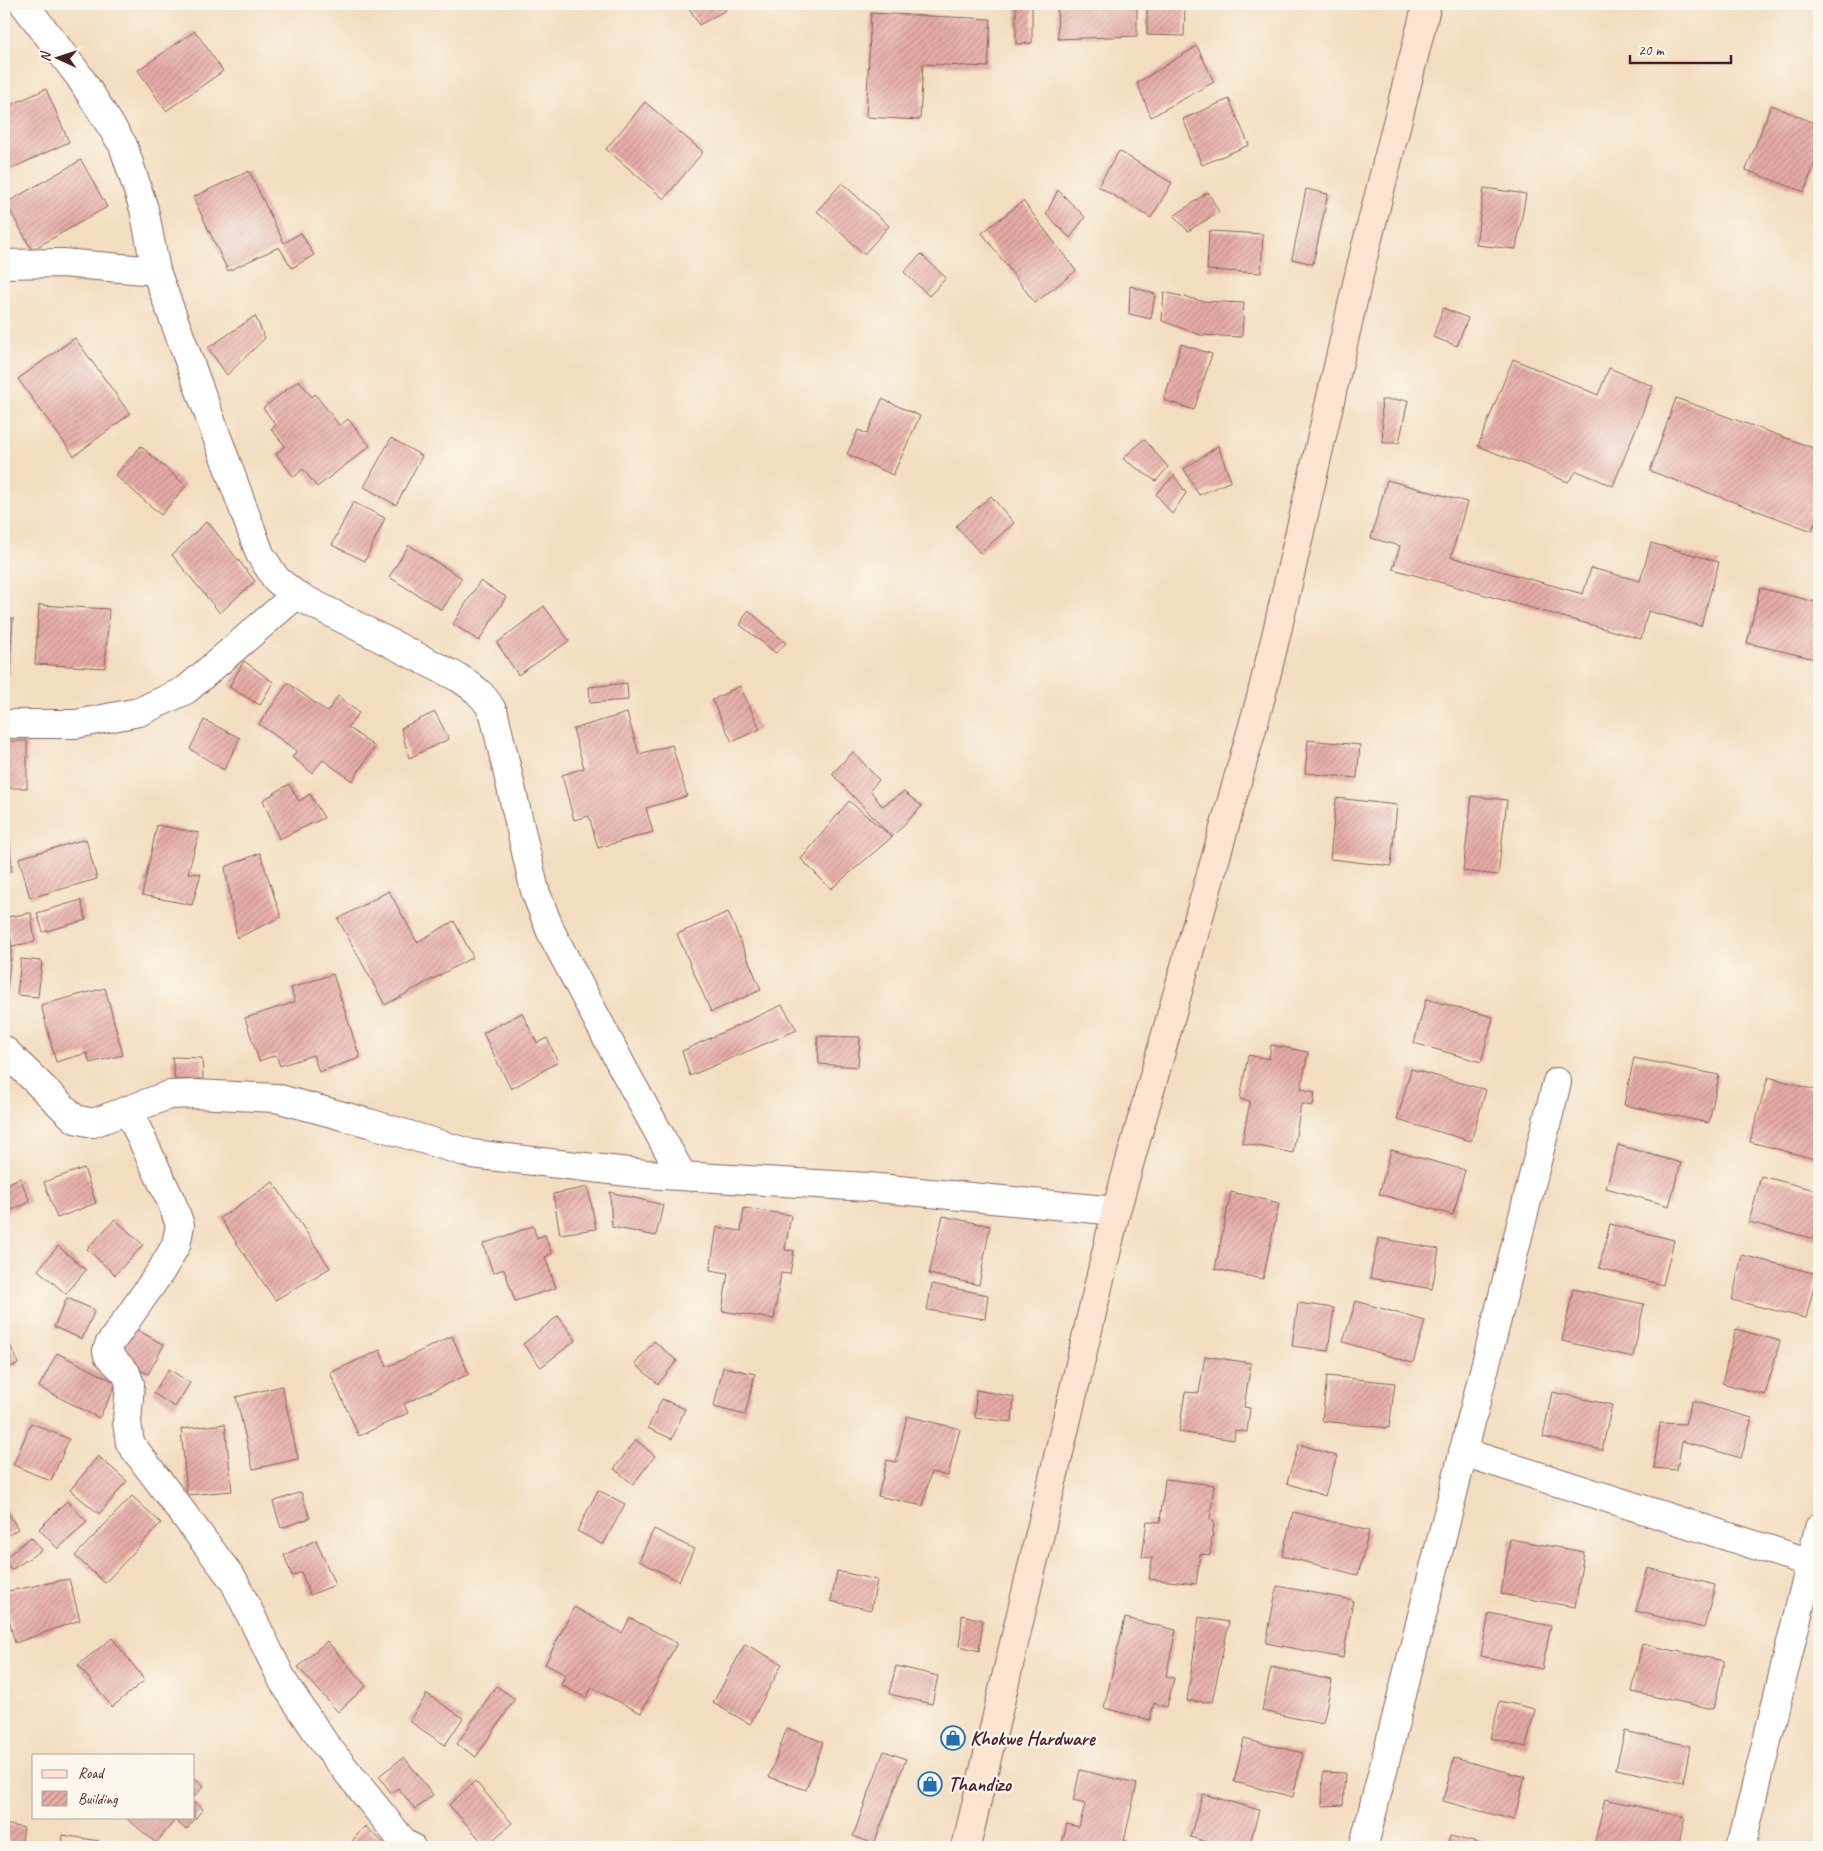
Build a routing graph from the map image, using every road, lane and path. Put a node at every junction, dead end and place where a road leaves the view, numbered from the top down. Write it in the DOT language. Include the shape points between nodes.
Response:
graph roads {
  1 [pos="24,4"];
  2 [pos="1427,4"];
  3 [pos="4,264"];
  4 [pos="156,272"];
  5 [pos="296,595"];
  6 [pos="4,724"];
  7 [pos="4,1050"];
  8 [pos="1557,1082"];
  9 [pos="128,1110"];
  10 [pos="682,1175"];
  11 [pos="1116,1210"];
  12 [pos="1463,1452"];
  13 [pos="1819,1528"];
  14 [pos="1811,1563"];
  15 [pos="1364,1840"];
  16 [pos="410,1847"];
  17 [pos="966,1847"];
  18 [pos="1741,1847"];
  1 -- 4 [label="street" via="79,76 122,145 144,209"];
  2 -- 11 [label="main road" via="1362,262 1261,697"];
  3 -- 4 [label="street" via="62,263"];
  4 -- 5 [label="street" via="260,554 276,578"];
  5 -- 6 [label="street" via="186,690 140,712 76,724"];
  5 -- 10 [label="street" via="459,678 489,704 535,891 551,932"];
  7 -- 9 [label="street" via="75,1119 93,1122"];
  8 -- 12 [label="street"];
  9 -- 10 [label="street" via="169,1095 276,1098 472,1154 645,1174"];
  9 -- 16 [label="street" via="180,1225 176,1245 161,1271 107,1351 126,1373 130,1384 127,1422 130,1443 234,1581 284,1683 325,1744"];
  10 -- 11 [label="street" via="868,1187"];
  11 -- 17 [label="main road"];
  12 -- 14 [label="street"];
  12 -- 15 [label="street"];
  13 -- 14 [label="street"];
  14 -- 18 [label="street"];
}
